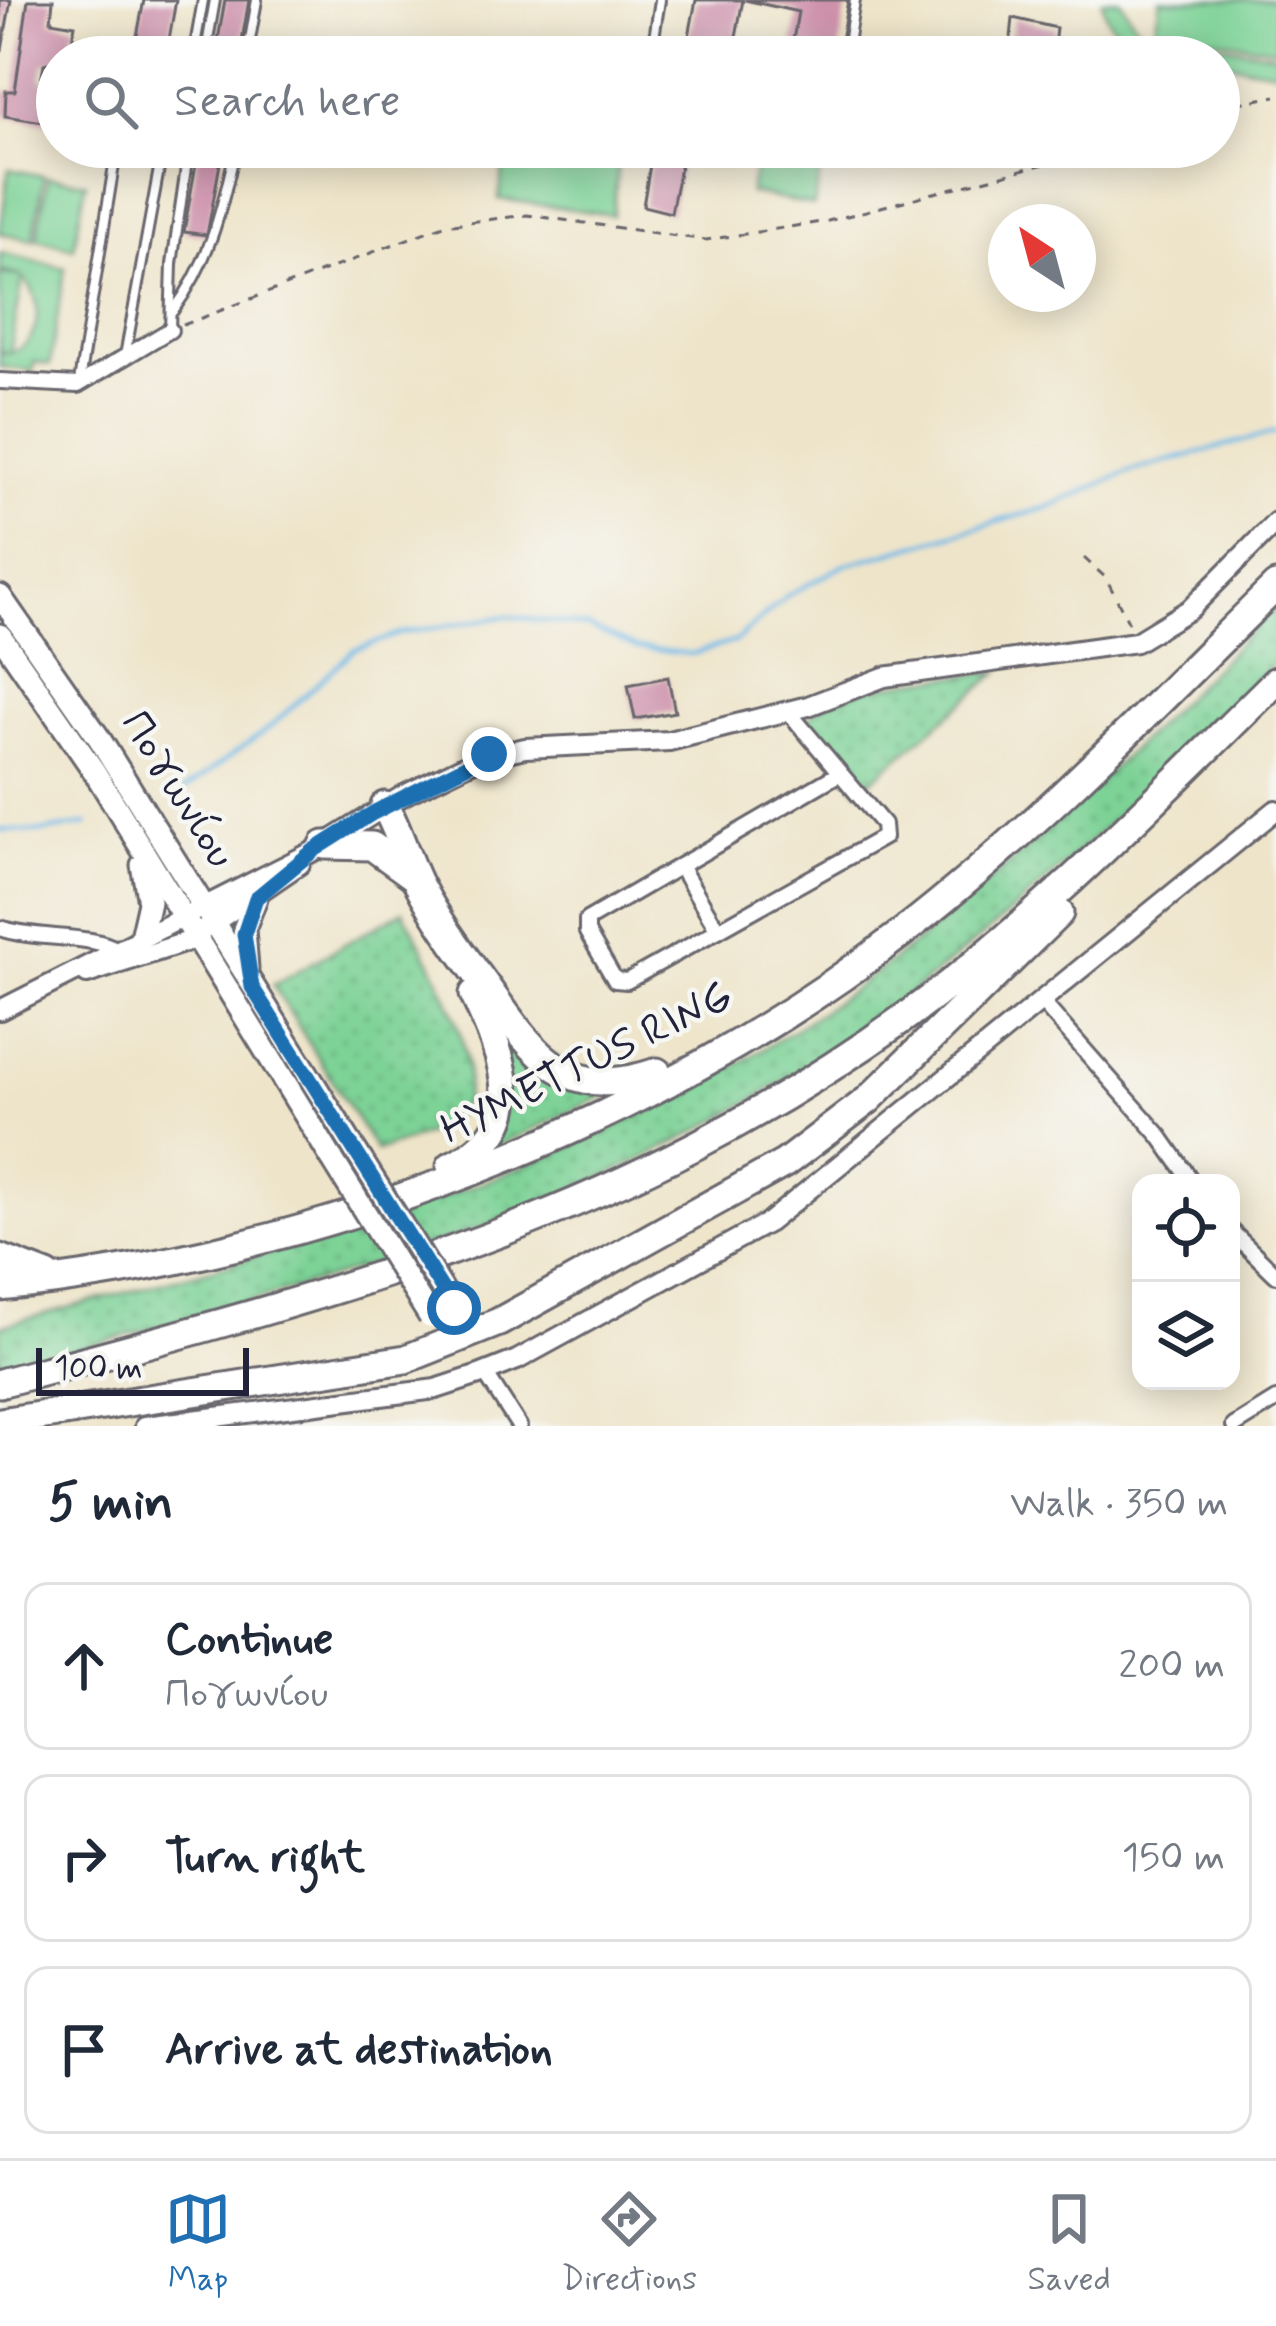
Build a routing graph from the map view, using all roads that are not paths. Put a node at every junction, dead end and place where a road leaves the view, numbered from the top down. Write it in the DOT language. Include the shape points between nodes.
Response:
graph roads {
  1 [pos="203,0"];
  2 [pos="215,0"];
  3 [pos="257,0"];
  4 [pos="660,0"];
  5 [pos="855,0"];
  6 [pos="197,36"];
  7 [pos="209,36"];
  8 [pos="251,36"];
  9 [pos="654,36"];
  10 [pos="849,36"];
  11 [pos="114,168"];
  12 [pos="159,168"];
  13 [pos="187,168"];
  14 [pos="231,168"];
  15 [pos="172,312"];
  16 [pos="170,330"];
  17 [pos="124,358"];
  18 [pos="0,381"];
  19 [pos="78,385"];
  20 [pos="1276,521"];
  21 [pos="1276,586"];
  22 [pos="0,596"];
  23 [pos="0,635"];
  24 [pos="1276,681"];
  25 [pos="787,710"];
  26 [pos="1198,758"];
  27 [pos="840,773"];
  28 [pos="379,810"];
  29 [pos="1276,810"];
  30 [pos="130,830"];
  31 [pos="318,848"];
  32 [pos="680,866"];
  33 [pos="408,872"];
  34 [pos="256,898"];
  35 [pos="202,904"];
  36 [pos="182,916"];
  37 [pos="0,928"];
  38 [pos="718,930"];
  39 [pos="205,932"];
  40 [pos="141,937"];
  41 [pos="117,950"];
  42 [pos="458,951"];
  43 [pos="59,981"];
  44 [pos="252,987"];
  45 [pos="1042,1002"];
  46 [pos="0,1010"];
  47 [pos="747,1037"];
  48 [pos="1186,1174"];
  49 [pos="383,1201"];
  50 [pos="1240,1240"];
  51 [pos="0,1258"];
  52 [pos="1276,1275"];
  53 [pos="63,1281"];
  54 [pos="0,1287"];
  55 [pos="459,1341"];
  56 [pos="484,1373"];
  57 [pos="0,1383"];
  58 [pos="1276,1400"];
  59 [pos="0,1421"];
  60 [pos="145,1426"];
  61 [pos="519,1426"];
  62 [pos="1234,1426"];
  1 -- 6 [label="lane"];
  2 -- 7 [label="lane"];
  3 -- 8 [label="lane"];
  4 -- 9 [label="lane"];
  5 -- 10 [label="lane"];
  11 -- 19 [label="lane"];
  12 -- 17 [label="lane"];
  13 -- 15 [label="lane"];
  14 -- 15 [label="lane" via="215,238"];
  15 -- 16 [label="lane"];
  16 -- 17 [label="street"];
  17 -- 19 [label="street"];
  18 -- 19 [label="street"];
  20 -- 25 [label="street" via="1190,609 1136,642 884,677"];
  21 -- 47 [label="highway, HYMETTUS RING" via="964,883"];
  22 -- 35 [label="main road, Πογωνίου"];
  23 -- 30 [label="main road, Πογωνίου"];
  24 -- 26 [label="highway"];
  25 -- 27 [label="street"];
  25 -- 28 [label="street" via="652,744 505,750"];
  26 -- 55 [label="highway" via="1023,950 828,1133 740,1191"];
  26 -- 57 [label="highway" via="958,977 819,1076 674,1158 405,1271"];
  27 -- 32 [label="street"];
  27 -- 38 [label="street" via="884,824 884,837"];
  28 -- 31 [label="street"];
  28 -- 33 [label="highway" via="383,842"];
  29 -- 45 [label="street"];
  30 -- 36 [label="main road, Πογωνίου"];
  30 -- 40 [label="main road" via="148,889"];
  31 -- 33 [label="highway" via="372,846"];
  31 -- 34 [label="street"];
  31 -- 35 [label="street"];
  32 -- 38 [label="street"];
  32 -- 38 [label="street" via="587,920 612,977 627,981"];
  33 -- 42 [label="highway"];
  34 -- 39 [label="street"];
  34 -- 44 [label="main road" via="244,934"];
  35 -- 36 [label="street"];
  35 -- 39 [label="main road, Πογωνίου"];
  36 -- 39 [label="main road, Πογωνίου"];
  36 -- 40 [label="street"];
  37 -- 41 [label="street"];
  39 -- 43 [label="street"];
  39 -- 44 [label="main road, Πογωνίου"];
  39 -- 55 [label="main road, Πογωνίου, bridge" via="430,1317"];
  40 -- 41 [label="street"];
  41 -- 43 [label="street"];
  42 -- 47 [label="highway" via="531,1050 579,1078 641,1077"];
  42 -- 49 [label="highway" via="505,1067 502,1112 474,1153"];
  43 -- 46 [label="street"];
  44 -- 55 [label="main road, Πογωνίου, bridge" via="454,1308"];
  45 -- 48 [label="street"];
  45 -- 56 [label="street" via="769,1222"];
  47 -- 49 [label="highway, HYMETTUS RING" via="555,1135"];
  49 -- 53 [label="highway, HYMETTUS RING" via="237,1244"];
  50 -- 52 [label="street"];
  51 -- 53 [label="highway"];
  53 -- 54 [label="highway, HYMETTUS RING"];
  55 -- 59 [label="highway" via="379,1364"];
  56 -- 60 [label="street" via="436,1389"];
  56 -- 61 [label="street"];
  58 -- 62 [label="street"];
}
